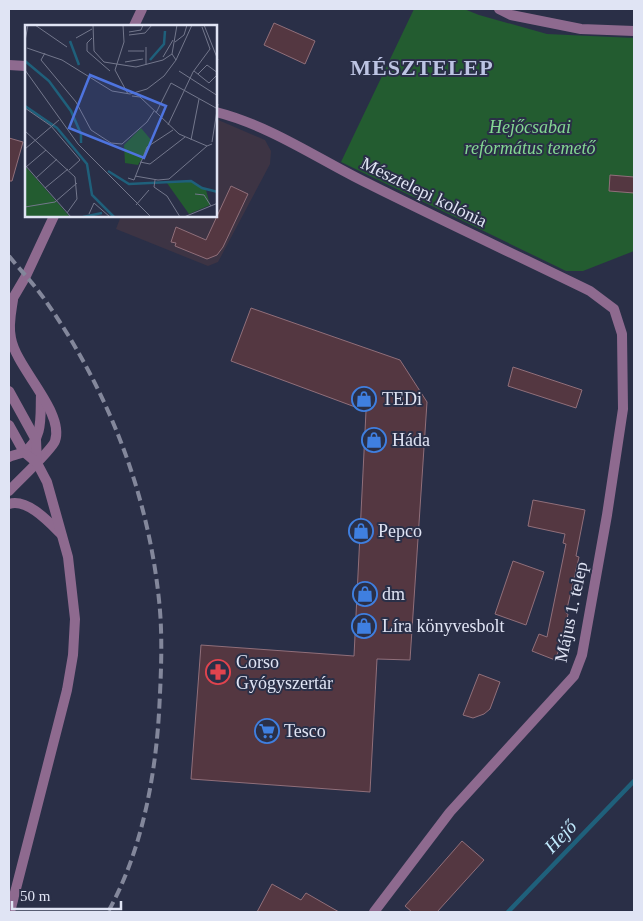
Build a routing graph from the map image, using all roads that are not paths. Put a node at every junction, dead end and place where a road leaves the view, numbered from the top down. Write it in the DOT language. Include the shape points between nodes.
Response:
graph roads {
  1 [pos="142,9"];
  2 [pos="498,9"];
  3 [pos="134,25"];
  4 [pos="634,30"];
  5 [pos="9,65"];
  6 [pos="25,66"];
  7 [pos="218,113"];
  8 [pos="53,218"];
  9 [pos="11,303"];
  10 [pos="614,309"];
  11 [pos="9,392"];
  12 [pos="41,395"];
  13 [pos="9,425"];
  14 [pos="36,440"];
  15 [pos="24,452"];
  16 [pos="9,457"];
  17 [pos="37,463"];
  18 [pos="9,491"];
  19 [pos="9,504"];
  20 [pos="61,534"];
  21 [pos="10,912"];
  22 [pos="374,912"];
  1 -- 3 [label="street"];
  2 -- 4 [label="street" via="582,29"];
  5 -- 6 [label="street"];
  7 -- 10 [label="street, Mésztelepi kolónia" via="250,123 302,147 365,182 590,291"];
  8 -- 9 [label="street"];
  9 -- 12 [label="street" via="11,339 18,358"];
  10 -- 22 [label="street, Május 1. telep" via="622,334 624,409 582,655 574,676 450,812"];
  11 -- 14 [label="street"];
  12 -- 14 [label="street"];
  12 -- 17 [label="street" via="53,414 57,428 55,442"];
  13 -- 15 [label="street"];
  14 -- 15 [label="street"];
  14 -- 17 [label="street"];
  15 -- 16 [label="street"];
  15 -- 17 [label="street"];
  17 -- 18 [label="street"];
  17 -- 20 [label="street" via="47,482"];
  19 -- 20 [label="street" via="18,502 39,513"];
  20 -- 21 [label="street" via="68,557 76,619 73,655 67,690"];
}
